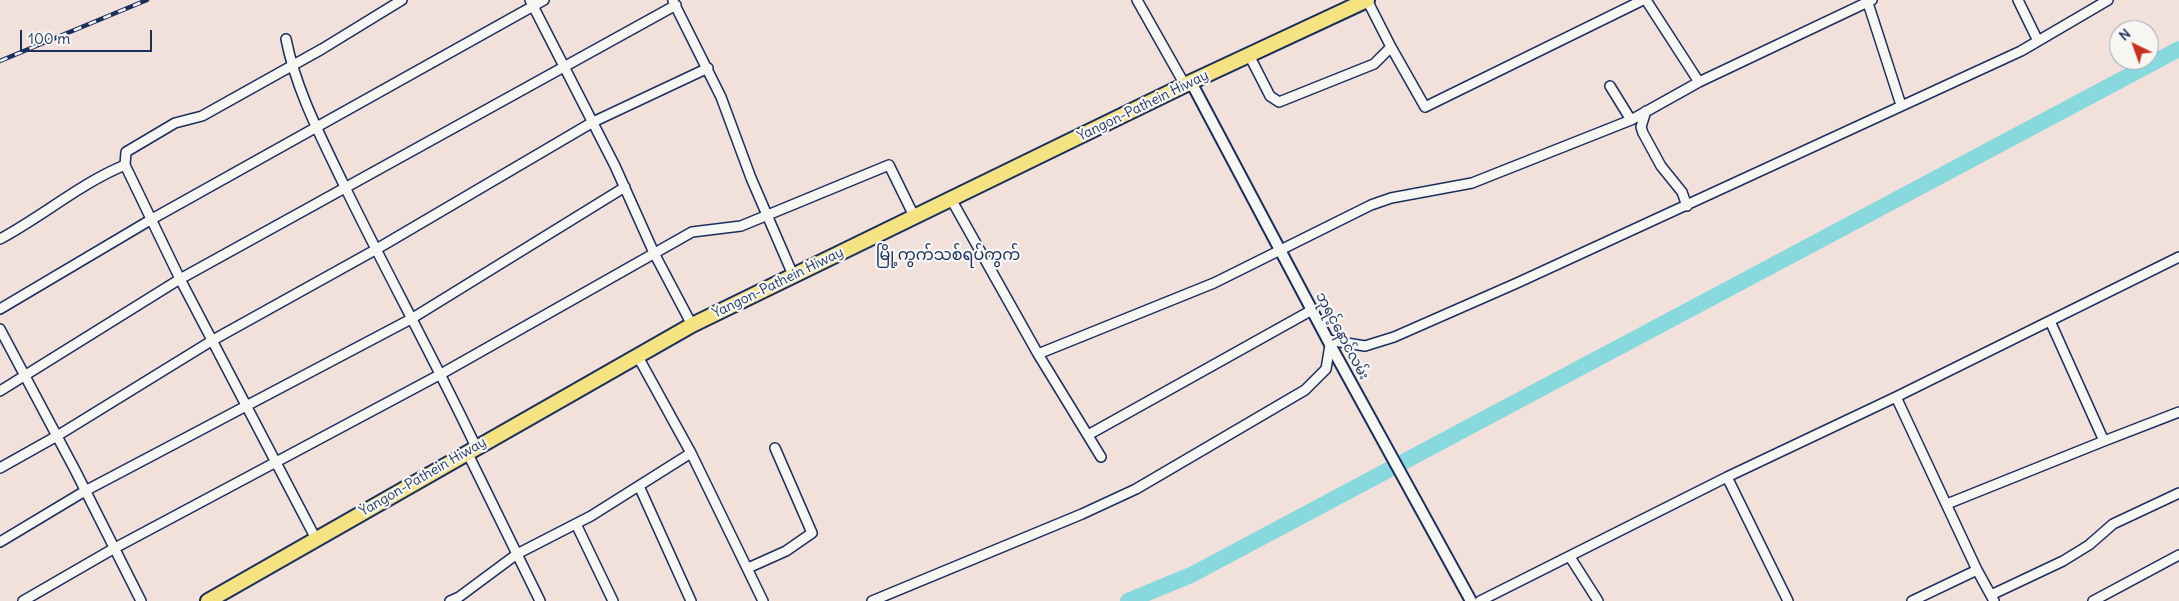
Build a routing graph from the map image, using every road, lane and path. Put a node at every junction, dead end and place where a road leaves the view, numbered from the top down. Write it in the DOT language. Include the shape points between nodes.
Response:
graph roads {
  1 [pos="402,0"];
  2 [pos="544,0"];
  3 [pos="1137,0"];
  4 [pos="1367,0"];
  5 [pos="1645,0"];
  6 [pos="2018,0"];
  7 [pos="2108,0"];
  8 [pos="1869,1"];
  9 [pos="674,2"];
  10 [pos="531,3"];
  11 [pos="286,39"];
  12 [pos="2038,41"];
  13 [pos="1391,47"];
  14 [pos="1249,55"];
  15 [pos="291,65"];
  16 [pos="563,65"];
  17 [pos="708,68"];
  18 [pos="1699,82"];
  19 [pos="1188,84"];
  20 [pos="1610,86"];
  21 [pos="1901,105"];
  22 [pos="1646,111"];
  23 [pos="1631,120"];
  24 [pos="593,122"];
  25 [pos="316,128"];
  26 [pos="125,165"];
  27 [pos="344,186"];
  28 [pos="625,187"];
  29 [pos="951,199"];
  30 [pos="1687,206"];
  31 [pos="767,216"];
  32 [pos="914,216"];
  33 [pos="152,219"];
  34 [pos="0,238"];
  35 [pos="375,250"];
  36 [pos="1281,250"];
  37 [pos="654,253"];
  38 [pos="2179,257"];
  39 [pos="793,275"];
  40 [pos="180,279"];
  41 [pos="0,308"];
  42 [pos="1312,310"];
  43 [pos="411,319"];
  44 [pos="2050,321"];
  45 [pos="692,325"];
  46 [pos="0,328"];
  47 [pos="213,340"];
  48 [pos="1330,344"];
  49 [pos="1038,354"];
  50 [pos="637,355"];
  51 [pos="441,374"];
  52 [pos="25,376"];
  53 [pos="0,391"];
  54 [pos="1896,397"];
  55 [pos="247,404"];
  56 [pos="2179,412"];
  57 [pos="57,436"];
  58 [pos="1088,436"];
  59 [pos="2104,441"];
  60 [pos="775,448"];
  61 [pos="472,450"];
  62 [pos="691,452"];
  63 [pos="1101,457"];
  64 [pos="277,462"];
  65 [pos="0,468"];
  66 [pos="1727,477"];
  67 [pos="640,486"];
  68 [pos="85,491"];
  69 [pos="2179,494"];
  70 [pos="1947,504"];
  71 [pos="576,524"];
  72 [pos="316,539"];
  73 [pos="0,542"];
  74 [pos="114,549"];
  75 [pos="517,554"];
  76 [pos="2179,555"];
  77 [pos="1570,556"];
  78 [pos="748,568"];
  79 [pos="1977,570"];
  80 [pos="1992,598"];
  81 [pos="460,599"];
  82 [pos="23,601"];
  83 [pos="141,601"];
  84 [pos="208,601"];
  85 [pos="450,601"];
  86 [pos="540,601"];
  87 [pos="613,601"];
  88 [pos="691,601"];
  89 [pos="763,601"];
  90 [pos="872,601"];
  91 [pos="1471,601"];
  92 [pos="1480,601"];
  93 [pos="1598,601"];
  94 [pos="1788,601"];
  95 [pos="1912,601"];
  96 [pos="2093,601"];
  1 -- 15 [label="street"];
  2 -- 10 [label="street"];
  3 -- 19 [label="street"];
  4 -- 13 [label="street"];
  4 -- 14 [label="highway, Yangon-Pathein Hiway"];
  5 -- 13 [label="street" via="1425,107"];
  5 -- 18 [label="street"];
  6 -- 12 [label="street"];
  7 -- 12 [label="street"];
  8 -- 18 [label="street"];
  8 -- 21 [label="street"];
  9 -- 16 [label="street"];
  9 -- 17 [label="street"];
  10 -- 16 [label="street"];
  10 -- 25 [label="street"];
  11 -- 15 [label="street"];
  12 -- 21 [label="street"];
  13 -- 14 [label="street" via="1374,64 1279,102 1270,96"];
  14 -- 19 [label="highway, Yangon-Pathein Hiway"];
  15 -- 25 [label="street"];
  15 -- 26 [label="street" via="202,116 175,123 126,152"];
  16 -- 24 [label="street"];
  16 -- 27 [label="street"];
  17 -- 24 [label="street"];
  17 -- 31 [label="street"];
  18 -- 22 [label="street"];
  19 -- 29 [label="highway, Yangon-Pathein Hiway"];
  19 -- 36 [label="street, ဘုရင့်နောင်လမ်း"];
  20 -- 23 [label="street"];
  21 -- 30 [label="street"];
  22 -- 23 [label="street"];
  22 -- 30 [label="street" via="1642,133 1682,192"];
  23 -- 36 [label="street" via="1472,183 1391,198 1371,205"];
  24 -- 28 [label="street"];
  24 -- 35 [label="street"];
  25 -- 27 [label="street"];
  25 -- 33 [label="street"];
  26 -- 33 [label="street"];
  26 -- 34 [label="street"];
  27 -- 35 [label="street"];
  27 -- 40 [label="street"];
  28 -- 37 [label="street"];
  28 -- 43 [label="street"];
  29 -- 32 [label="highway, Yangon-Pathein Hiway"];
  29 -- 49 [label="street"];
  30 -- 48 [label="street" via="1394,337 1365,346"];
  31 -- 32 [label="street" via="889,165"];
  31 -- 37 [label="street" via="741,226 692,232"];
  31 -- 39 [label="street"];
  32 -- 39 [label="highway, Yangon-Pathein Hiway"];
  33 -- 40 [label="street"];
  33 -- 41 [label="street"];
  35 -- 43 [label="street"];
  35 -- 47 [label="street"];
  36 -- 42 [label="street, ဘုရင့်နောင်လမ်း"];
  36 -- 49 [label="street" via="1214,284"];
  37 -- 45 [label="street"];
  37 -- 51 [label="street"];
  38 -- 44 [label="street"];
  39 -- 45 [label="highway, Yangon-Pathein Hiway"];
  40 -- 47 [label="street"];
  40 -- 52 [label="street"];
  42 -- 48 [label="street, ဘုရင့်နောင်လမ်း"];
  42 -- 58 [label="street"];
  43 -- 51 [label="street"];
  43 -- 55 [label="street"];
  44 -- 54 [label="street"];
  44 -- 59 [label="street"];
  45 -- 50 [label="highway, Yangon-Pathein Hiway"];
  46 -- 52 [label="street"];
  47 -- 55 [label="street"];
  47 -- 57 [label="street"];
  48 -- 90 [label="street" via="1326,369 1305,390 1136,489"];
  48 -- 91 [label="street, ဘုရင့်နောင်လမ်း"];
  49 -- 58 [label="street"];
  50 -- 61 [label="highway, Yangon-Pathein Hiway"];
  50 -- 62 [label="street"];
  51 -- 61 [label="street"];
  51 -- 64 [label="street"];
  52 -- 53 [label="street"];
  52 -- 57 [label="street"];
  54 -- 66 [label="street"];
  54 -- 70 [label="street"];
  55 -- 64 [label="street"];
  55 -- 68 [label="street"];
  56 -- 59 [label="street"];
  57 -- 65 [label="street"];
  57 -- 68 [label="street"];
  58 -- 63 [label="street"];
  59 -- 70 [label="street"];
  60 -- 78 [label="street" via="812,533 786,551"];
  61 -- 72 [label="highway, Yangon-Pathein Hiway"];
  61 -- 75 [label="street"];
  62 -- 67 [label="street"];
  62 -- 78 [label="street"];
  64 -- 72 [label="street"];
  64 -- 74 [label="street"];
  66 -- 77 [label="street"];
  66 -- 94 [label="street"];
  67 -- 71 [label="street"];
  67 -- 88 [label="street"];
  68 -- 73 [label="street"];
  68 -- 74 [label="street"];
  69 -- 80 [label="street" via="2113,524 2089,545 2063,561"];
  70 -- 79 [label="street"];
  71 -- 75 [label="street"];
  71 -- 87 [label="street"];
  72 -- 84 [label="highway, Yangon-Pathein Hiway"];
  74 -- 82 [label="street"];
  74 -- 83 [label="street"];
  75 -- 81 [label="street"];
  75 -- 86 [label="street"];
  76 -- 96 [label="street"];
  77 -- 92 [label="street"];
  77 -- 93 [label="street"];
  78 -- 89 [label="street"];
  79 -- 80 [label="street"];
  79 -- 95 [label="street"];
  81 -- 85 [label="street"];
}
